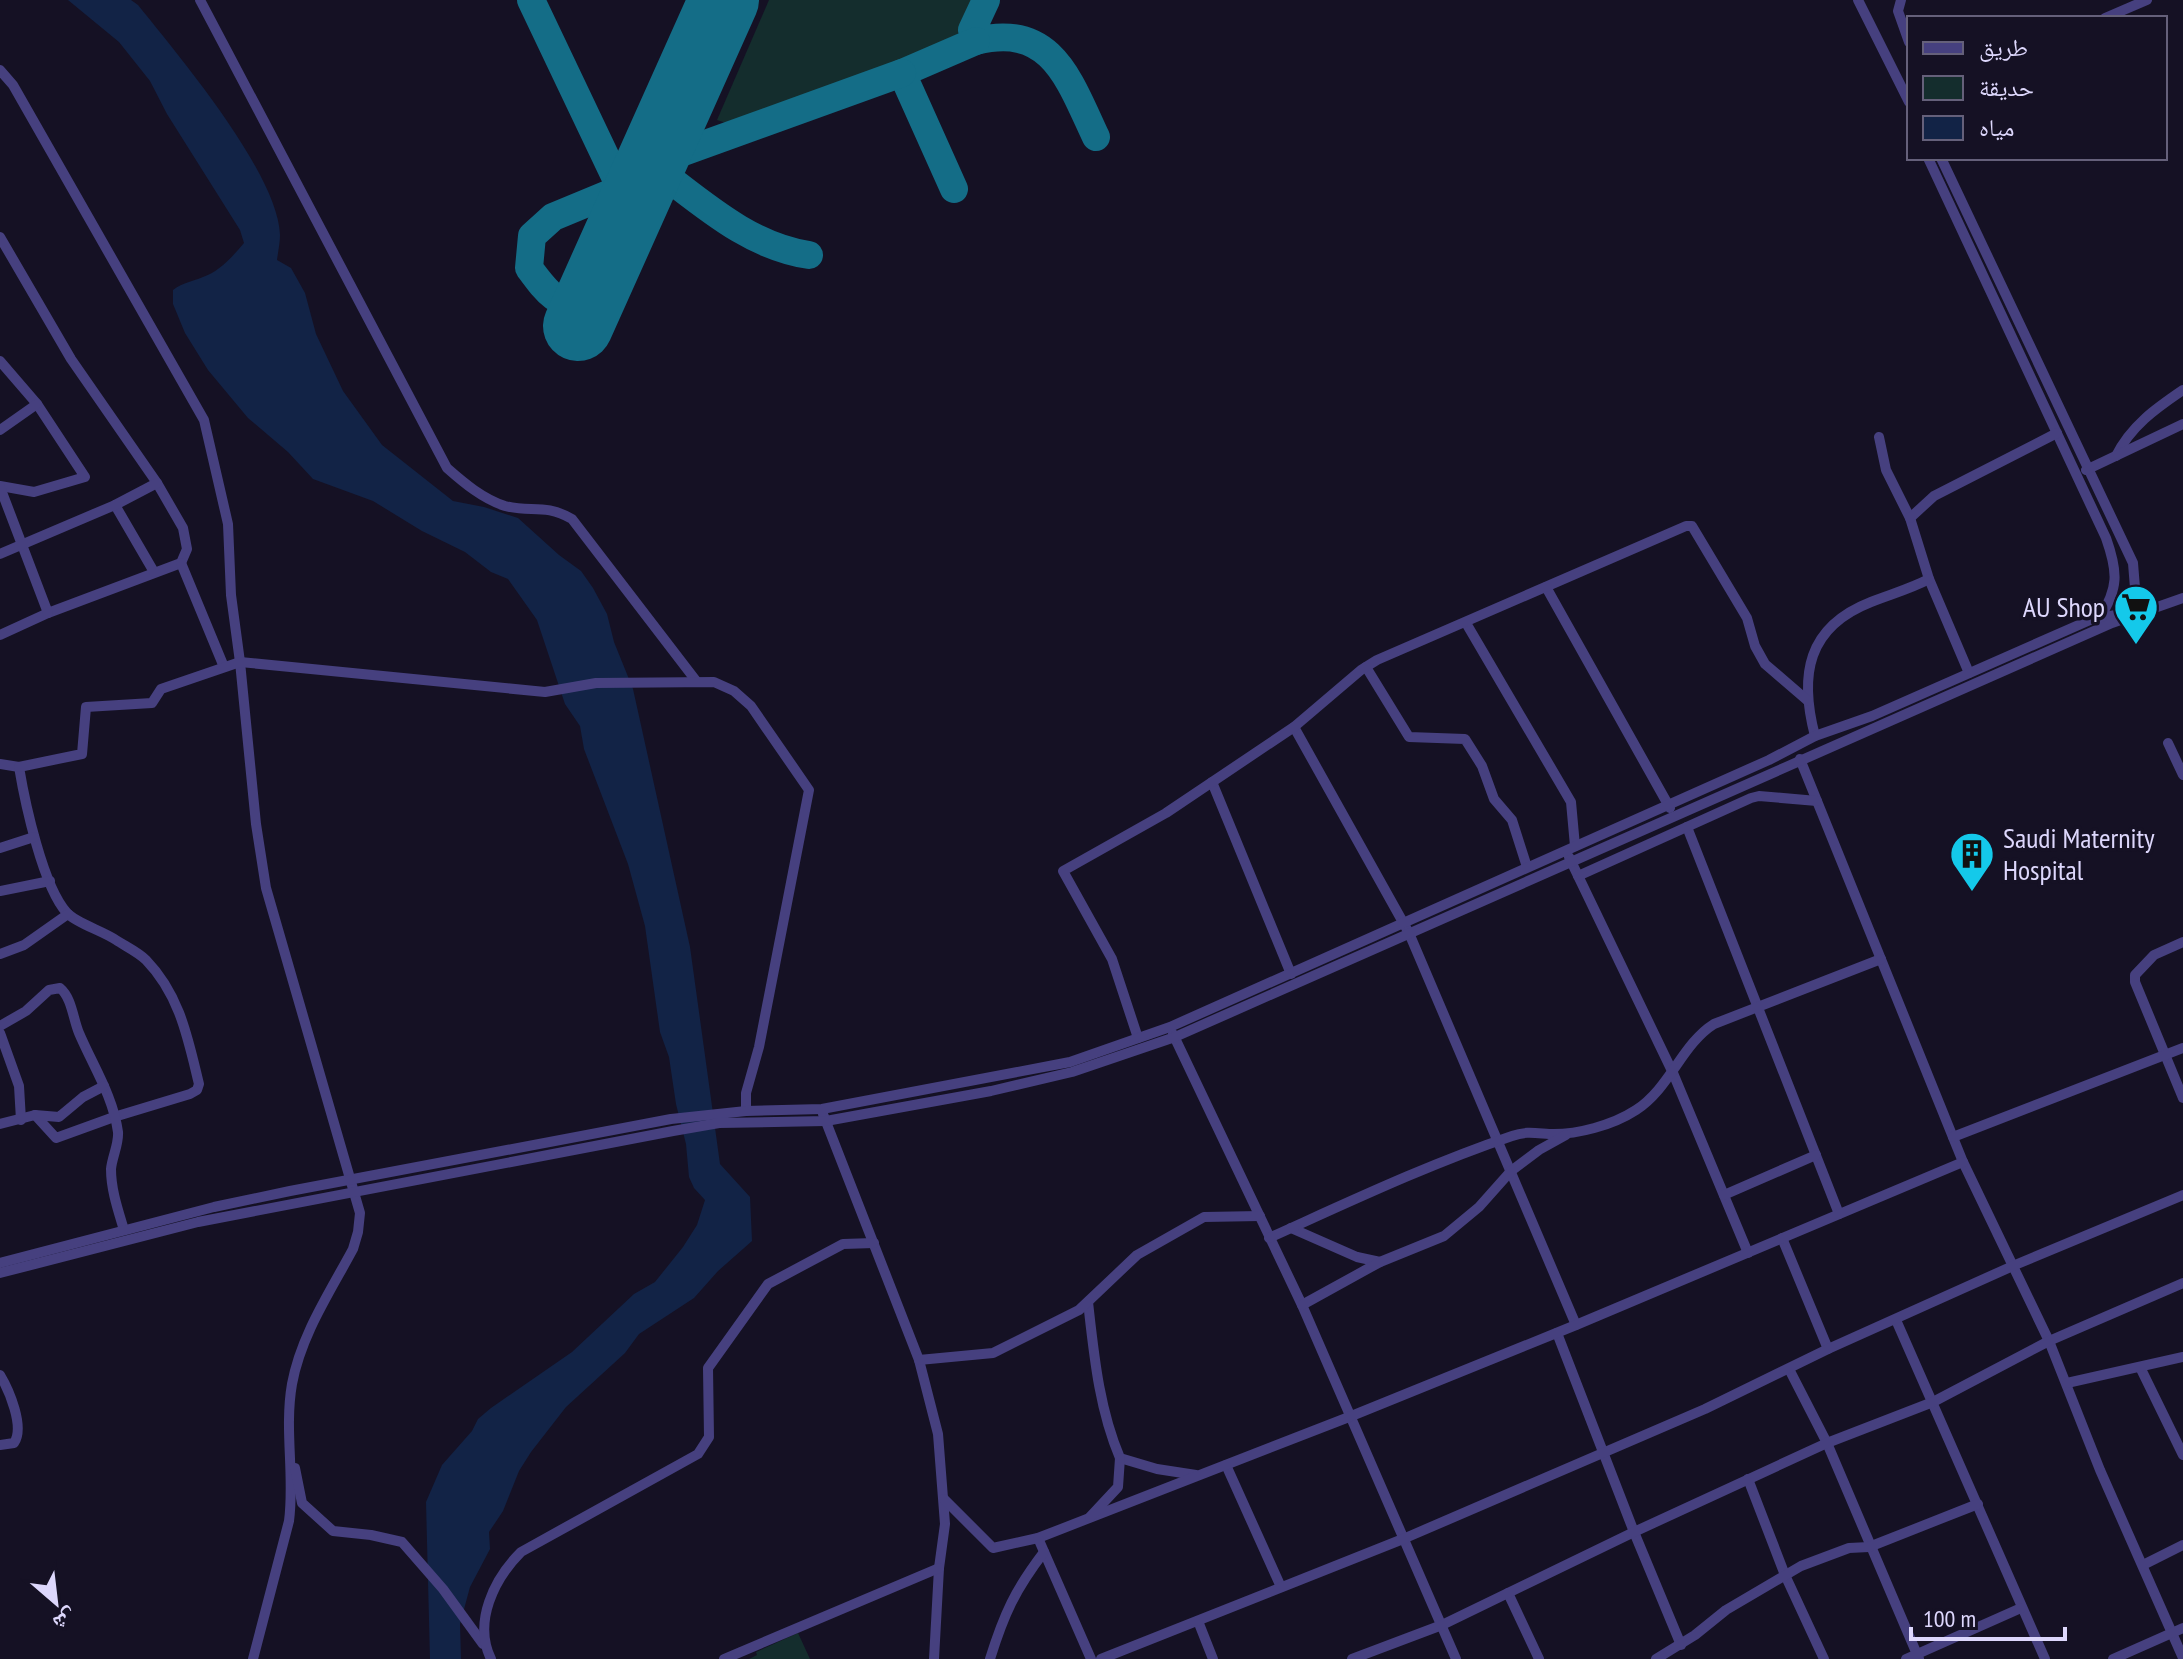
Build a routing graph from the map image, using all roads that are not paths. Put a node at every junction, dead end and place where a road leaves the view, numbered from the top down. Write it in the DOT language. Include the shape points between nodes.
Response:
graph roads {
  1 [pos="200,0"];
  2 [pos="1858,0"];
  3 [pos="1901,0"];
  4 [pos="2147,0"];
  5 [pos="2110,16"];
  6 [pos="1907,36"];
  7 [pos="0,70"];
  8 [pos="1907,98"];
  9 [pos="1929,160"];
  10 [pos="1942,160"];
  11 [pos="0,237"];
  12 [pos="0,361"];
  13 [pos="2183,390"];
  14 [pos="37,404"];
  15 [pos="2183,424"];
  16 [pos="0,430"];
  17 [pos="2057,433"];
  18 [pos="1879,437"];
  19 [pos="2116,456"];
  20 [pos="2089,469"];
  21 [pos="2077,475"];
  22 [pos="157,483"];
  23 [pos="0,486"];
  24 [pos="115,505"];
  25 [pos="1910,518"];
  26 [pos="21,544"];
  27 [pos="0,554"];
  28 [pos="181,563"];
  29 [pos="154,572"];
  30 [pos="1929,579"];
  31 [pos="1546,587"];
  32 [pos="2183,598"];
  33 [pos="2140,612"];
  34 [pos="48,613"];
  35 [pos="2120,613"];
  36 [pos="2100,618"];
  37 [pos="1466,623"];
  38 [pos="2112,623"];
  39 [pos="2094,631"];
  40 [pos="0,635"];
  41 [pos="2047,638"];
  42 [pos="2052,649"];
  43 [pos="240,662"];
  44 [pos="224,667"];
  45 [pos="1366,667"];
  46 [pos="1969,673"];
  47 [pos="697,682"];
  48 [pos="1808,701"];
  49 [pos="1874,721"];
  50 [pos="1294,727"];
  51 [pos="1815,736"];
  52 [pos="2168,743"];
  53 [pos="1800,759"];
  54 [pos="0,764"];
  55 [pos="19,767"];
  56 [pos="2183,775"];
  57 [pos="1212,782"];
  58 [pos="1817,801"];
  59 [pos="1702,803"];
  60 [pos="1668,804"];
  61 [pos="1672,815"];
  62 [pos="1710,817"];
  63 [pos="1687,827"];
  64 [pos="1629,835"];
  65 [pos="34,837"];
  66 [pos="0,848"];
  67 [pos="1636,849"];
  68 [pos="1570,852"];
  69 [pos="1527,867"];
  70 [pos="1578,876"];
  71 [pos="50,881"];
  72 [pos="0,891"];
  73 [pos="68,914"];
  74 [pos="1407,928"];
  75 [pos="2183,942"];
  76 [pos="0,954"];
  77 [pos="1881,959"];
  78 [pos="1291,974"];
  79 [pos="1759,1007"];
  80 [pos="0,1026"];
  81 [pos="1172,1032"];
  82 [pos="0,1033"];
  83 [pos="1138,1038"];
  84 [pos="2183,1048"];
  85 [pos="2166,1055"];
  86 [pos="1673,1073"];
  87 [pos="104,1086"];
  88 [pos="2183,1098"];
  89 [pos="822,1109"];
  90 [pos="746,1111"];
  91 [pos="35,1115"];
  92 [pos="114,1117"];
  93 [pos="718,1119"];
  94 [pos="21,1120"];
  95 [pos="826,1121"];
  96 [pos="0,1124"];
  97 [pos="672,1125"];
  98 [pos="1572,1132"];
  99 [pos="1953,1137"];
  100 [pos="1498,1142"];
  101 [pos="1816,1155"];
  102 [pos="1963,1162"];
  103 [pos="1511,1171"];
  104 [pos="351,1181"];
  105 [pos="355,1193"];
  106 [pos="1724,1195"];
  107 [pos="2183,1195"];
  108 [pos="1839,1214"];
  109 [pos="1260,1216"];
  110 [pos="1291,1228"];
  111 [pos="124,1230"];
  112 [pos="1269,1238"];
  113 [pos="1782,1238"];
  114 [pos="874,1243"];
  115 [pos="1748,1253"];
  116 [pos="1380,1262"];
  117 [pos="0,1263"];
  118 [pos="2015,1265"];
  119 [pos="0,1273"];
  120 [pos="2183,1283"];
  121 [pos="1088,1302"];
  122 [pos="1302,1305"];
  123 [pos="1896,1320"];
  124 [pos="1576,1325"];
  125 [pos="1557,1333"];
  126 [pos="2049,1341"];
  127 [pos="1828,1349"];
  128 [pos="2183,1357"];
  129 [pos="919,1360"];
  130 [pos="2140,1367"];
  131 [pos="1789,1369"];
  132 [pos="0,1375"];
  133 [pos="2067,1383"];
  134 [pos="1933,1402"];
  135 [pos="1349,1417"];
  136 [pos="288,1436"];
  137 [pos="1827,1443"];
  138 [pos="0,1445"];
  139 [pos="1603,1451"];
  140 [pos="2183,1455"];
  141 [pos="1120,1458"];
  142 [pos="1226,1465"];
  143 [pos="1199,1476"];
  144 [pos="1748,1479"];
  145 [pos="944,1499"];
  146 [pos="1978,1504"];
  147 [pos="1087,1519"];
  148 [pos="1634,1532"];
  149 [pos="1038,1538"];
  150 [pos="1403,1539"];
  151 [pos="2183,1545"];
  152 [pos="1869,1547"];
  153 [pos="1044,1552"];
  154 [pos="2143,1565"];
  155 [pos="939,1568"];
  156 [pos="1785,1575"];
  157 [pos="1281,1587"];
  158 [pos="1508,1593"];
  159 [pos="2021,1608"];
  160 [pos="1198,1621"];
  161 [pos="1442,1625"];
  162 [pos="2178,1630"];
  163 [pos="483,1644"];
  164 [pos="1681,1645"];
  165 [pos="1367,1656"];
  166 [pos="1914,1657"];
  167 [pos="2183,1658"];
  168 [pos="253,1659"];
  169 [pos="491,1659"];
  170 [pos="724,1659"];
  171 [pos="934,1659"];
  172 [pos="990,1659"];
  173 [pos="1091,1659"];
  174 [pos="1101,1659"];
  175 [pos="1213,1659"];
  176 [pos="1352,1659"];
  177 [pos="1456,1659"];
  178 [pos="1539,1659"];
  179 [pos="1656,1659"];
  180 [pos="1824,1659"];
  181 [pos="2045,1659"];
  182 [pos="2113,1659"];
  1 -- 47 [label="street" via="447,468 467,486 506,506 556,510 572,519"];
  2 -- 8 [label="street"];
  3 -- 6 [label="street" via="1898,11"];
  4 -- 5 [label="street"];
  7 -- 43 [label="street" via="204,420 228,524"];
  9 -- 17 [label="street"];
  10 -- 20 [label="street"];
  11 -- 22 [label="street" via="71,359"];
  12 -- 14 [label="street"];
  13 -- 19 [label="street" via="2126,435"];
  14 -- 16 [label="street"];
  14 -- 23 [label="street" via="85,477 34,492"];
  15 -- 19 [label="street"];
  17 -- 21 [label="street"];
  17 -- 25 [label="street" via="1934,496"];
  18 -- 25 [label="street" via="1886,470"];
  19 -- 20 [label="street"];
  20 -- 21 [label="street"];
  20 -- 35 [label="street" via="2133,563 2135,588"];
  21 -- 36 [label="street" via="2115,569 2110,603"];
  22 -- 24 [label="street"];
  22 -- 28 [label="street" via="183,528 187,549"];
  23 -- 26 [label="street"];
  24 -- 26 [label="street"];
  24 -- 29 [label="street"];
  25 -- 30 [label="street"];
  26 -- 27 [label="street"];
  26 -- 34 [label="street"];
  28 -- 29 [label="street"];
  28 -- 44 [label="street"];
  29 -- 34 [label="street"];
  30 -- 46 [label="street"];
  30 -- 48 [label="street" via="1859,607 1832,625 1811,659"];
  31 -- 37 [label="street"];
  31 -- 48 [label="street" via="1692,526 1747,618 1765,664"];
  31 -- 60 [label="street"];
  32 -- 33 [label="street"];
  33 -- 35 [label="street"];
  33 -- 38 [label="street"];
  34 -- 40 [label="street"];
  35 -- 36 [label="street"];
  35 -- 38 [label="street"];
  36 -- 39 [label="street"];
  36 -- 41 [label="street"];
  37 -- 45 [label="street"];
  37 -- 68 [label="street" via="1571,802"];
  38 -- 39 [label="street"];
  39 -- 42 [label="street"];
  41 -- 42 [label="street"];
  41 -- 46 [label="street"];
  42 -- 49 [label="street"];
  43 -- 44 [label="street"];
  43 -- 47 [label="street" via="545,692 596,683"];
  43 -- 104 [label="street" via="266,888"];
  44 -- 55 [label="street" via="161,689 152,703 86,707 82,754"];
  45 -- 50 [label="street"];
  45 -- 69 [label="street" via="1409,737 1465,739 1494,799 1512,820"];
  46 -- 49 [label="street"];
  47 -- 90 [label="street" via="714,682 751,706 809,790"];
  48 -- 51 [label="street"];
  49 -- 51 [label="street"];
  49 -- 53 [label="street"];
  50 -- 57 [label="street"];
  50 -- 74 [label="street"];
  51 -- 60 [label="street"];
  52 -- 56 [label="street"];
  53 -- 58 [label="street"];
  53 -- 59 [label="street"];
  54 -- 55 [label="street"];
  55 -- 65 [label="street"];
  57 -- 78 [label="street"];
  57 -- 83 [label="street" via="1063,871 1112,959"];
  58 -- 62 [label="street" via="1759,796"];
  58 -- 77 [label="street"];
  59 -- 61 [label="street"];
  59 -- 62 [label="street"];
  60 -- 61 [label="street"];
  60 -- 68 [label="street"];
  61 -- 64 [label="street"];
  62 -- 63 [label="street"];
  63 -- 67 [label="street"];
  63 -- 79 [label="street"];
  64 -- 67 [label="street"];
  64 -- 68 [label="street"];
  65 -- 66 [label="street"];
  65 -- 71 [label="street"];
  67 -- 70 [label="street"];
  68 -- 69 [label="street"];
  68 -- 70 [label="street"];
  68 -- 74 [label="street"];
  69 -- 74 [label="street"];
  70 -- 86 [label="street"];
  71 -- 72 [label="street"];
  71 -- 73 [label="street"];
  73 -- 76 [label="street" via="24,945"];
  73 -- 92 [label="street" via="146,959 177,1004 192,1053 197,1090"];
  74 -- 78 [label="street"];
  74 -- 81 [label="street"];
  74 -- 100 [label="street"];
  75 -- 85 [label="street" via="2154,955 2135,975"];
  77 -- 79 [label="street"];
  77 -- 99 [label="street"];
  78 -- 81 [label="street"];
  79 -- 86 [label="street" via="1706,1029"];
  79 -- 101 [label="street"];
  80 -- 87 [label="street" via="49,990 60,988"];
  81 -- 83 [label="street"];
  81 -- 95 [label="street" via="1072,1072"];
  81 -- 109 [label="street"];
  82 -- 94 [label="street" via="19,1086"];
  83 -- 89 [label="street" via="1070,1062"];
  84 -- 85 [label="street"];
  85 -- 88 [label="street"];
  85 -- 99 [label="street"];
  86 -- 98 [label="street" via="1635,1111"];
  86 -- 106 [label="street"];
  87 -- 91 [label="street" via="59,1117"];
  87 -- 92 [label="street"];
  89 -- 90 [label="street"];
  89 -- 95 [label="street"];
  90 -- 93 [label="street"];
  91 -- 92 [label="street" via="56,1138"];
  91 -- 94 [label="street"];
  92 -- 111 [label="street" via="119,1136 111,1165 112,1190"];
  93 -- 95 [label="street"];
  93 -- 97 [label="street"];
  94 -- 96 [label="street"];
  95 -- 114 [label="street"];
  97 -- 104 [label="street"];
  97 -- 105 [label="street"];
  98 -- 100 [label="street" via="1522,1133"];
  98 -- 103 [label="street"];
  99 -- 102 [label="street"];
  100 -- 103 [label="street"];
  100 -- 110 [label="street"];
  101 -- 106 [label="street"];
  101 -- 108 [label="street"];
  102 -- 108 [label="street"];
  102 -- 118 [label="street"];
  103 -- 116 [label="street" via="1444,1236"];
  103 -- 124 [label="street"];
  104 -- 105 [label="street"];
  104 -- 111 [label="street"];
  105 -- 119 [label="street" via="198,1222"];
  105 -- 136 [label="street" via="358,1232 302,1343"];
  106 -- 115 [label="street"];
  107 -- 118 [label="street"];
  108 -- 113 [label="street"];
  109 -- 112 [label="street"];
  109 -- 121 [label="street" via="1204,1217 1137,1255"];
  110 -- 112 [label="street"];
  110 -- 116 [label="street"];
  111 -- 117 [label="street"];
  112 -- 122 [label="street"];
  113 -- 115 [label="street"];
  113 -- 127 [label="street"];
  114 -- 129 [label="street"];
  114 -- 163 [label="street" via="843,1244 768,1284 708,1368 709,1437 698,1454 521,1552 489,1595"];
  115 -- 124 [label="street"];
  116 -- 122 [label="street"];
  118 -- 123 [label="street"];
  118 -- 126 [label="street"];
  120 -- 126 [label="street"];
  121 -- 129 [label="street" via="993,1353"];
  121 -- 141 [label="street" via="1108,1431"];
  122 -- 135 [label="street"];
  123 -- 127 [label="street"];
  123 -- 134 [label="street"];
  124 -- 125 [label="street"];
  125 -- 135 [label="street"];
  125 -- 139 [label="street"];
  126 -- 133 [label="street"];
  126 -- 134 [label="street"];
  127 -- 131 [label="street"];
  128 -- 130 [label="street"];
  129 -- 145 [label="street" via="938,1434"];
  130 -- 133 [label="street"];
  130 -- 140 [label="street"];
  131 -- 137 [label="street"];
  131 -- 139 [label="street"];
  132 -- 138 [label="street" via="11,1393 18,1435 14,1443"];
  133 -- 154 [label="street"];
  134 -- 137 [label="street"];
  134 -- 146 [label="street"];
  135 -- 142 [label="street"];
  135 -- 150 [label="street"];
  136 -- 163 [label="street" via="302,1503 333,1531 402,1542"];
  136 -- 168 [label="street" via="289,1521"];
  137 -- 144 [label="street"];
  137 -- 152 [label="street"];
  139 -- 148 [label="street"];
  139 -- 150 [label="street"];
  141 -- 143 [label="street"];
  141 -- 147 [label="street" via="1118,1487"];
  142 -- 143 [label="street"];
  142 -- 157 [label="street"];
  143 -- 147 [label="street"];
  144 -- 148 [label="street"];
  144 -- 156 [label="street"];
  145 -- 149 [label="street" via="993,1548"];
  145 -- 155 [label="street"];
  146 -- 152 [label="street"];
  146 -- 159 [label="street"];
  147 -- 149 [label="street"];
  148 -- 158 [label="street"];
  148 -- 164 [label="street"];
  149 -- 153 [label="street"];
  150 -- 157 [label="street"];
  150 -- 161 [label="street"];
  151 -- 154 [label="street"];
  152 -- 156 [label="street" via="1849,1548"];
  152 -- 166 [label="street"];
  153 -- 172 [label="street" via="1005,1612"];
  153 -- 173 [label="street"];
  154 -- 162 [label="street"];
  155 -- 170 [label="street"];
  155 -- 171 [label="street"];
  156 -- 164 [label="street"];
  156 -- 180 [label="street"];
  157 -- 160 [label="street"];
  158 -- 161 [label="street"];
  158 -- 178 [label="street"];
  159 -- 166 [label="street"];
  159 -- 181 [label="street"];
  160 -- 174 [label="street"];
  160 -- 175 [label="street"];
  161 -- 165 [label="street"];
  161 -- 177 [label="street"];
  162 -- 167 [label="street"];
  162 -- 182 [label="street"];
  163 -- 169 [label="street"];
  164 -- 179 [label="street"];
  165 -- 176 [label="street"];
}
